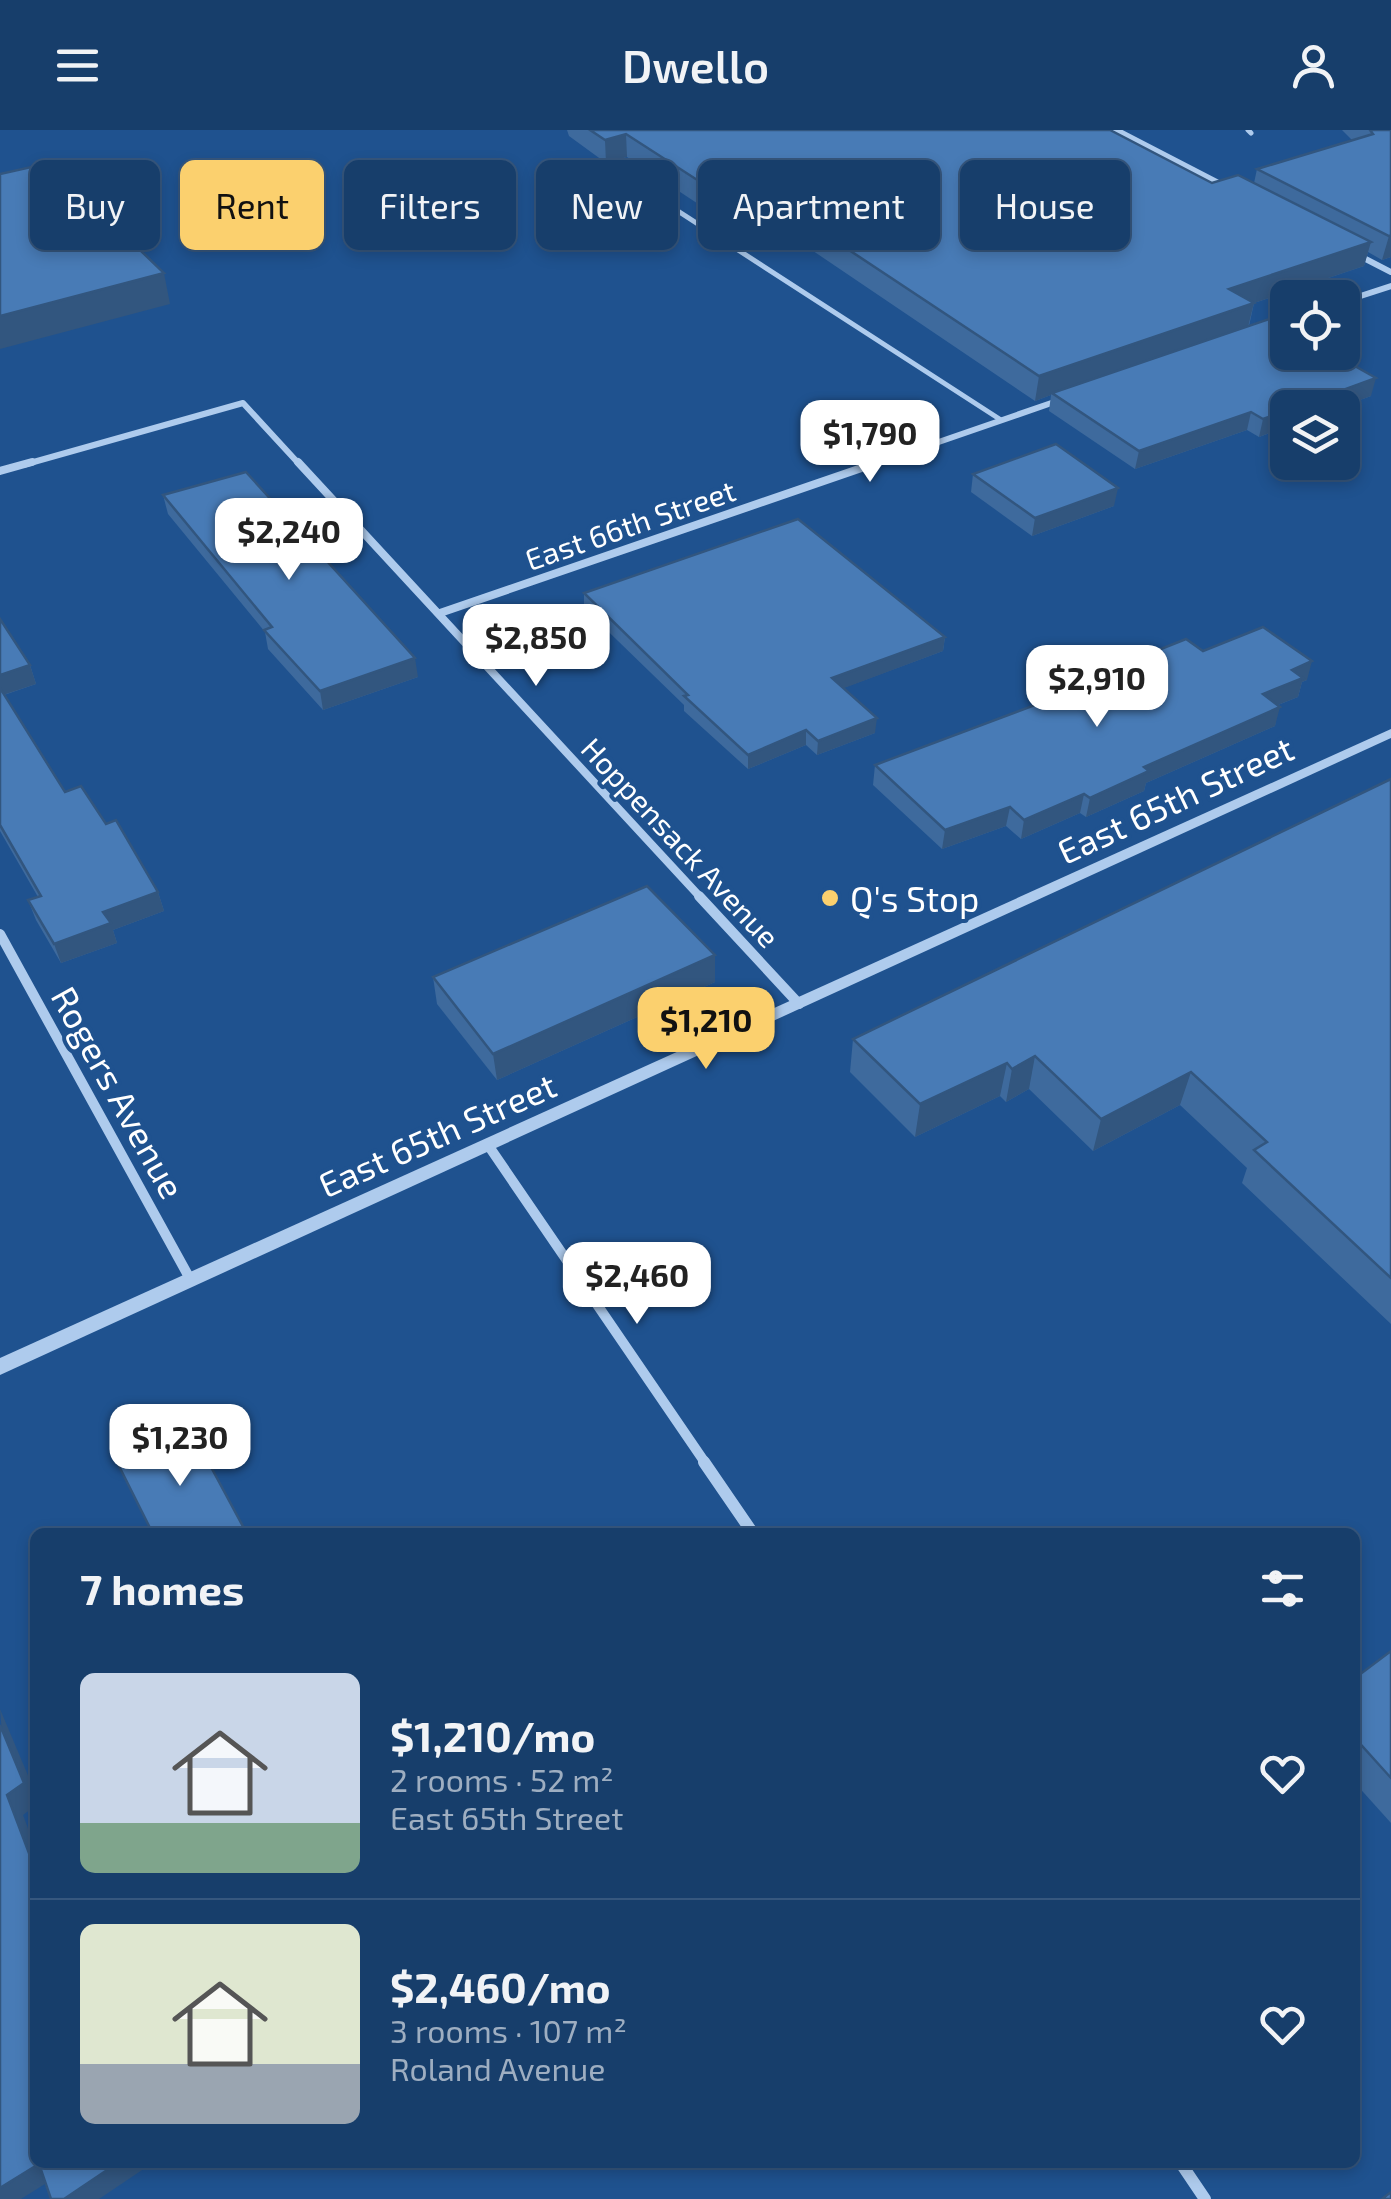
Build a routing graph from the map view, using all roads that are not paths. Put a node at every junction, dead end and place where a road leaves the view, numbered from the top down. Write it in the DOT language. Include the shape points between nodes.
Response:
graph roads {
  1 [pos="1116,130"];
  2 [pos="1233,190"];
  3 [pos="678,211"];
  4 [pos="1350,251"];
  5 [pos="1391,272"];
  6 [pos="1391,286"];
  7 [pos="1360,296"];
  8 [pos="1270,328"];
  9 [pos="1252,334"];
  10 [pos="1073,395"];
  11 [pos="1001,420"];
  12 [pos="0,471"];
  13 [pos="440,613"];
  14 [pos="1391,733"];
  15 [pos="0,934"];
  16 [pos="799,1004"];
  17 [pos="488,1145"];
  18 [pos="189,1277"];
  19 [pos="0,1366"];
  20 [pos="749,1528"];
  21 [pos="1184,2168"];
  22 [pos="1205,2199"];
  1 -- 2 [label="street"];
  3 -- 11 [label="lane"];
  4 -- 5 [label="street"];
  6 -- 7 [label="street"];
  8 -- 9 [label="street"];
  10 -- 11 [label="street, East 66th Street"];
  11 -- 13 [label="street, East 66th Street"];
  12 -- 13 [label="street, Hoppensack Avenue" via="243,403"];
  13 -- 16 [label="street, Hoppensack Avenue"];
  14 -- 16 [label="street, East 65th Street"];
  15 -- 18 [label="street, Rogers Avenue"];
  16 -- 17 [label="street, East 65th Street"];
  17 -- 18 [label="street, East 65th Street"];
  17 -- 20 [label="street"];
  18 -- 19 [label="street, East 65th Street"];
  21 -- 22 [label="street"];
}
